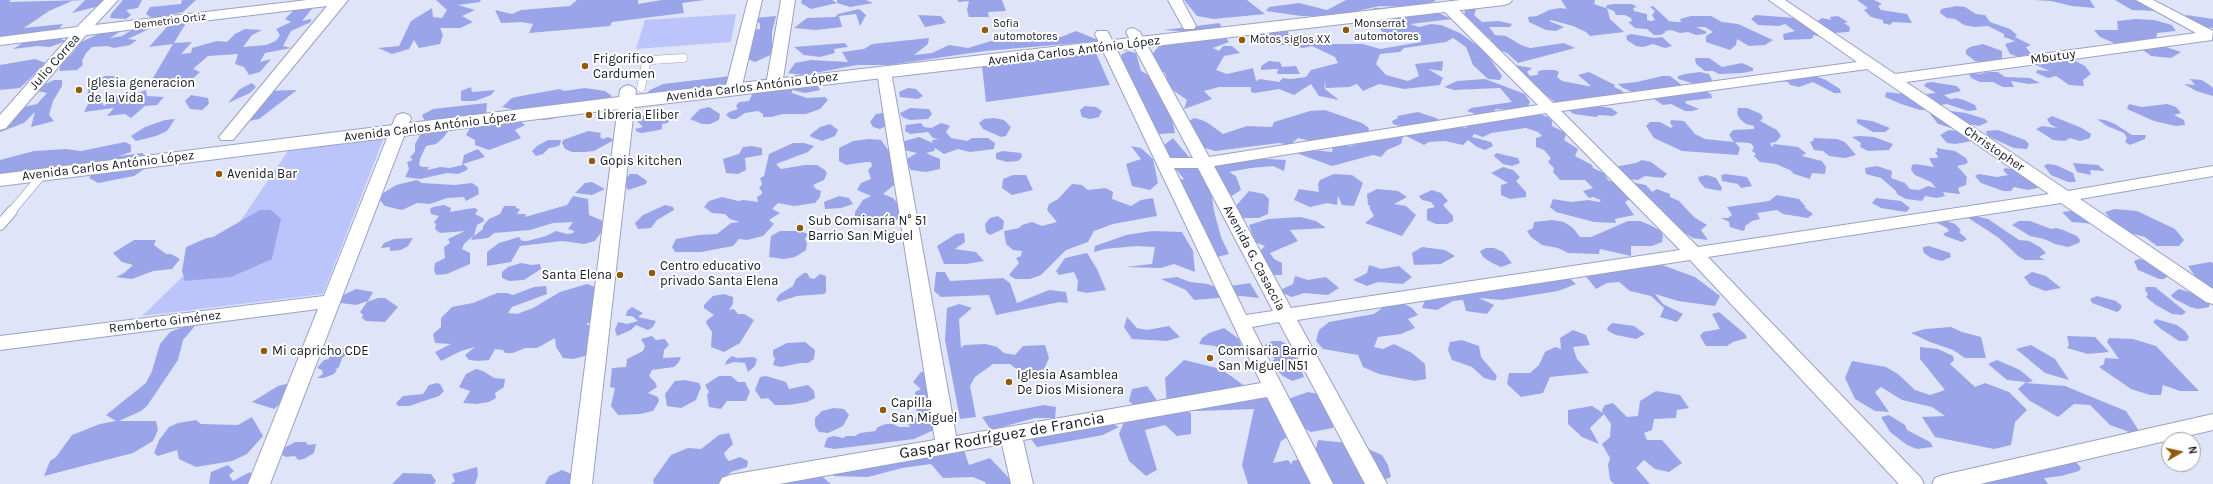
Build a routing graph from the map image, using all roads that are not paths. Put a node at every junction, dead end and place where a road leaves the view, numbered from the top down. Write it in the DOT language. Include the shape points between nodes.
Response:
graph roads {
  1 [pos="111,0"];
  2 [pos="339,0"];
  3 [pos="755,0"];
  4 [pos="788,0"];
  5 [pos="1174,0"];
  6 [pos="1404,0"];
  7 [pos="1504,0"];
  8 [pos="1776,0"];
  9 [pos="2143,0"];
  10 [pos="1448,7"];
  11 [pos="1188,26"];
  12 [pos="80,32"];
  13 [pos="2212,35"];
  14 [pos="1136,38"];
  15 [pos="1106,40"];
  16 [pos="0,41"];
  17 [pos="683,58"];
  18 [pos="1871,64"];
  19 [pos="884,72"];
  20 [pos="775,78"];
  21 [pos="1892,79"];
  22 [pos="734,83"];
  23 [pos="632,93"];
  24 [pos="1550,108"];
  25 [pos="400,124"];
  26 [pos="0,125"];
  27 [pos="227,137"];
  28 [pos="1165,163"];
  29 [pos="1203,163"];
  30 [pos="0,166"];
  31 [pos="2213,171"];
  32 [pos="42,175"];
  33 [pos="0,180"];
  34 [pos="2065,197"];
  35 [pos="0,225"];
  36 [pos="1695,254"];
  37 [pos="2213,298"];
  38 [pos="330,301"];
  39 [pos="1285,315"];
  40 [pos="1240,322"];
  41 [pos="0,343"];
  42 [pos="1275,388"];
  43 [pos="2213,422"];
  44 [pos="1011,435"];
  45 [pos="947,446"];
  46 [pos="259,484"];
  47 [pos="581,484"];
  48 [pos="730,484"];
  49 [pos="1022,484"];
  50 [pos="1322,484"];
  51 [pos="1376,484"];
  52 [pos="1913,484"];
  53 [pos="1943,484"];
  1 -- 12 [label="street, Julio Correa"];
  2 -- 12 [label="street, Demetrio Ortiz"];
  2 -- 27 [label="street"];
  3 -- 22 [label="street"];
  4 -- 20 [label="street"];
  5 -- 11 [label="street"];
  6 -- 11 [label="main road, Avenida Carlos António López"];
  7 -- 10 [label="main road, Avenida Carlos António López"];
  8 -- 18 [label="street, Christopher"];
  9 -- 13 [label="street"];
  10 -- 14 [label="main road, Avenida Carlos António López"];
  10 -- 24 [label="street"];
  11 -- 14 [label="main road, Avenida Carlos António López"];
  12 -- 16 [label="street, Demetrio Ortiz"];
  12 -- 26 [label="street, Julio Correa"];
  13 -- 21 [label="street, Mbutuy"];
  14 -- 15 [label="main road, Avenida Carlos António López"];
  14 -- 29 [label="street, Avenida G. Casaccia"];
  15 -- 19 [label="main road, Avenida Carlos António López"];
  15 -- 20 [label="main road, Avenida Carlos António López"];
  15 -- 28 [label="street"];
  17 -- 23 [label="lane" via="652,60 646,63"];
  18 -- 21 [label="street, Christopher"];
  18 -- 24 [label="street"];
  19 -- 20 [label="main road, Avenida Carlos António López"];
  19 -- 45 [label="street"];
  20 -- 22 [label="main road, Avenida Carlos António López"];
  21 -- 34 [label="street, Christopher"];
  22 -- 23 [label="main road, Avenida Carlos António López"];
  23 -- 25 [label="main road, Avenida Carlos António López"];
  23 -- 47 [label="street"];
  24 -- 29 [label="street"];
  24 -- 36 [label="street"];
  25 -- 27 [label="main road, Avenida Carlos António López"];
  25 -- 32 [label="main road, Avenida Carlos António López"];
  25 -- 38 [label="street"];
  27 -- 30 [label="main road, Avenida Carlos António López"];
  28 -- 29 [label="street"];
  28 -- 40 [label="street"];
  29 -- 39 [label="street, Avenida G. Casaccia"];
  31 -- 34 [label="street"];
  32 -- 33 [label="main road, Avenida Carlos António López"];
  32 -- 35 [label="lane"];
  34 -- 36 [label="street"];
  34 -- 37 [label="street, Christopher"];
  36 -- 39 [label="street"];
  36 -- 52 [label="street"];
  38 -- 41 [label="street, Remberto Giménez"];
  38 -- 46 [label="street"];
  39 -- 40 [label="street"];
  39 -- 51 [label="street, Avenida G. Casaccia"];
  40 -- 42 [label="street"];
  42 -- 44 [label="street, Gaspar Rodríguez de Francia"];
  42 -- 50 [label="street"];
  43 -- 53 [label="street"];
  44 -- 45 [label="street, Gaspar Rodríguez de Francia"];
  44 -- 49 [label="street"];
  45 -- 48 [label="street, Gaspar Rodríguez de Francia"];
}
